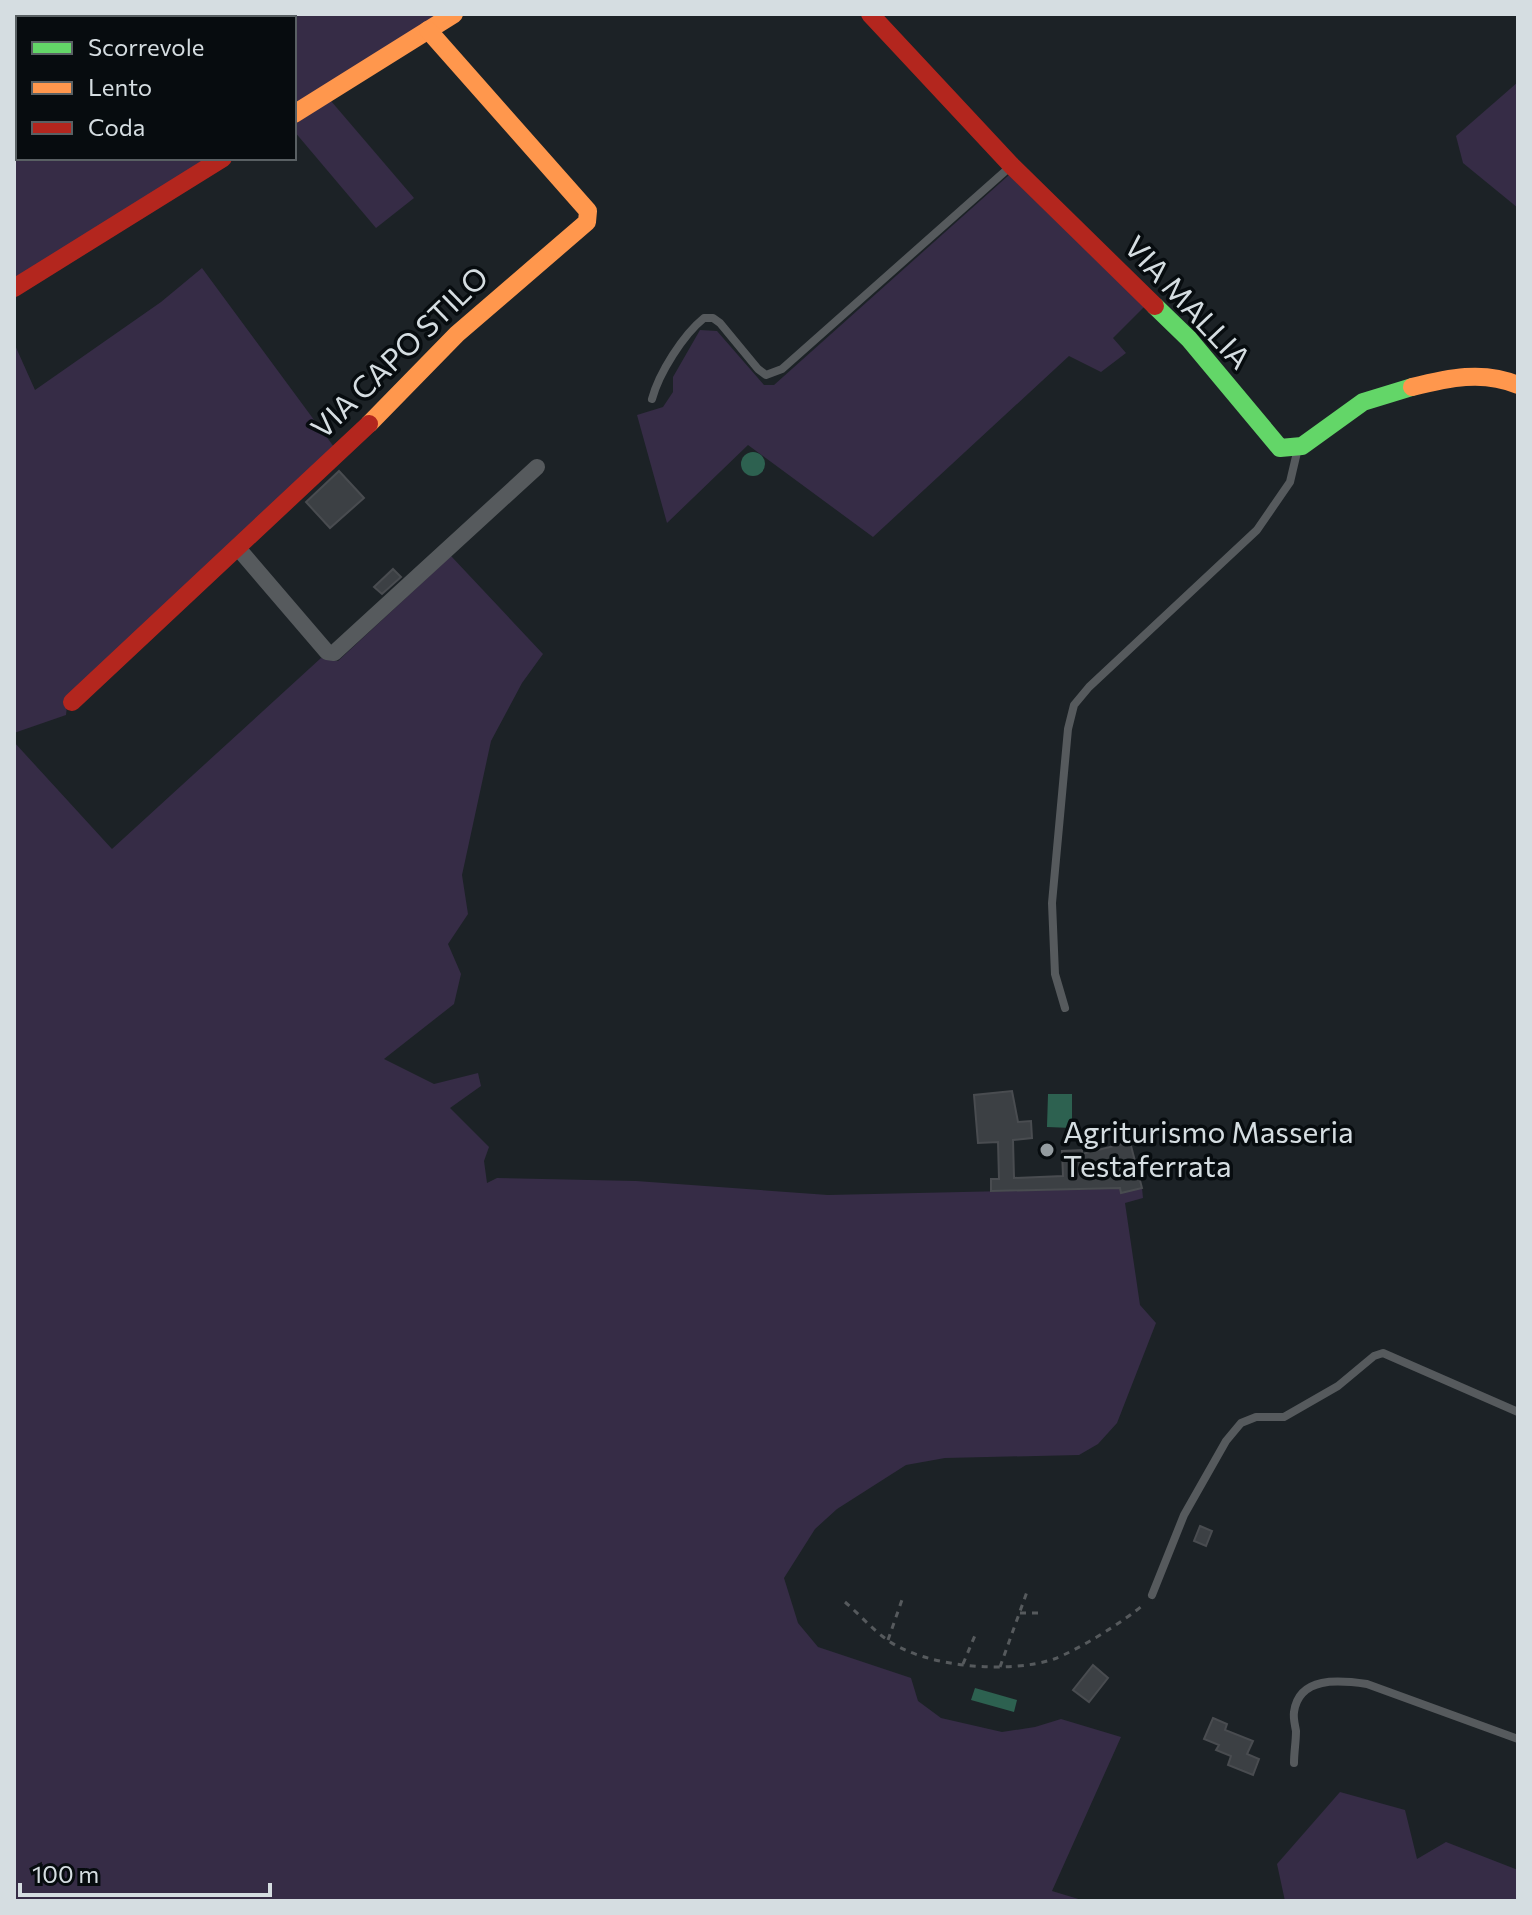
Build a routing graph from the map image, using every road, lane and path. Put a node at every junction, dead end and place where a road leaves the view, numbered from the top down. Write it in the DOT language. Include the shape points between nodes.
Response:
graph roads {
  1 [pos="454,14"];
  2 [pos="870,14"];
  3 [pos="428,30"];
  4 [pos="296,113"];
  5 [pos="220,160"];
  6 [pos="1012,166"];
  7 [pos="14,288"];
  8 [pos="1518,385"];
  9 [pos="652,399"];
  10 [pos="1298,448"];
  11 [pos="537,467"];
  12 [pos="237,547"];
  13 [pos="72,702"];
  14 [pos="1065,1008"];
  15 [pos="1518,1412"];
  16 [pos="1028,1589"];
  17 [pos="1152,1595"];
  18 [pos="903,1597"];
  19 [pos="845,1602"];
  20 [pos="1020,1613"];
  21 [pos="1041,1613"];
  22 [pos="976,1633"];
  23 [pos="888,1640"];
  24 [pos="963,1664"];
  25 [pos="1000,1667"];
  26 [pos="1518,1739"];
  27 [pos="1294,1763"];
  1 -- 3 [label="street"];
  2 -- 6 [label="street, VIA MALLIA"];
  3 -- 4 [label="street"];
  3 -- 12 [label="street, VIA CAPO STILO" via="588,211 587,222 457,334"];
  5 -- 7 [label="street"];
  6 -- 9 [label="lane" via="782,369 766,375 720,323 704,318 664,368"];
  6 -- 10 [label="street, VIA MALLIA" via="1189,339 1272,441"];
  8 -- 10 [label="street" via="1473,375 1385,395 1363,402"];
  10 -- 14 [label="lane" via="1290,482 1257,530 1074,705 1052,903 1055,974"];
  11 -- 12 [label="street" via="334,653 327,652"];
  12 -- 13 [label="street, VIA CAPO STILO"];
  15 -- 17 [label="lane" via="1383,1353 1374,1356 1338,1386 1284,1417 1241,1423 1184,1515"];
  16 -- 20 [label="path"];
  17 -- 25 [label="path" via="1072,1651 1051,1660"];
  18 -- 23 [label="path"];
  19 -- 23 [label="path"];
  20 -- 21 [label="path"];
  20 -- 25 [label="path"];
  22 -- 24 [label="path"];
  23 -- 24 [label="path"];
  24 -- 25 [label="path"];
  26 -- 27 [label="lane" via="1367,1684 1319,1683 1306,1688 1297,1701"];
}
